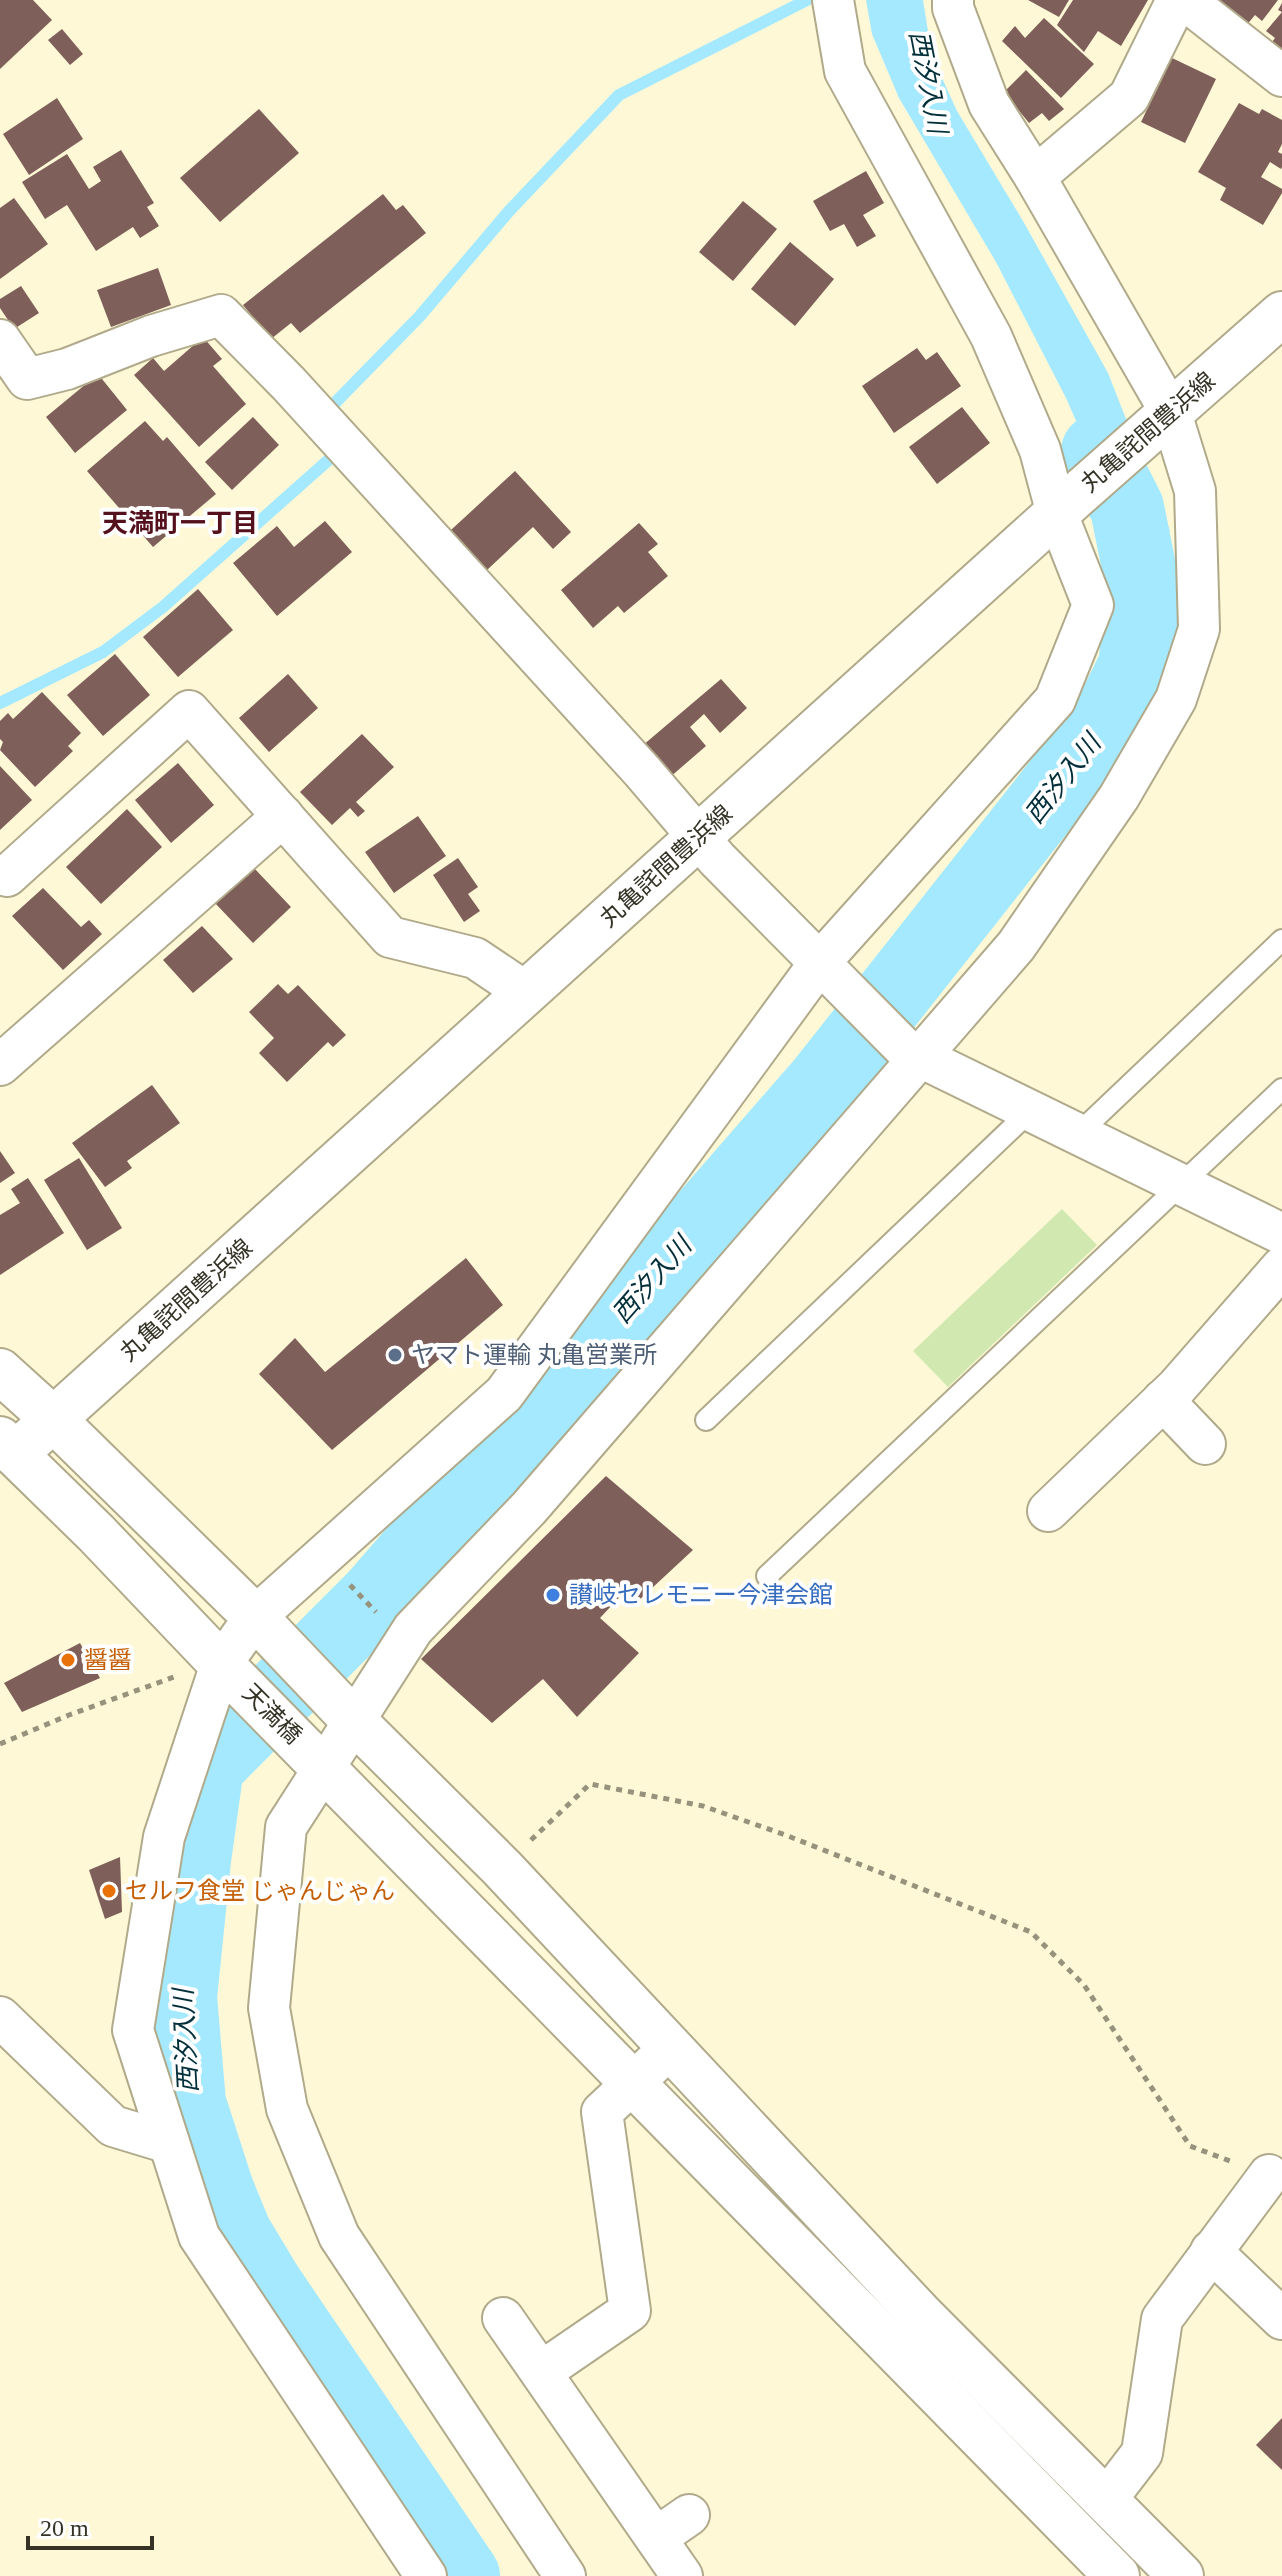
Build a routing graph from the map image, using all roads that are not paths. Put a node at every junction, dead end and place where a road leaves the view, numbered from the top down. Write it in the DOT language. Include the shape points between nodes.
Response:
graph roads {
  1 [pos="833,0"];
  2 [pos="953,0"];
  3 [pos="1177,0"];
  4 [pos="1185,0"];
  5 [pos="1282,76"];
  6 [pos="1035,177"];
  7 [pos="1282,314"];
  8 [pos="0,340"];
  9 [pos="14,388"];
  10 [pos="1171,413"];
  11 [pos="1068,504"];
  12 [pos="283,816"];
  13 [pos="698,836"];
  14 [pos="7,876"];
  15 [pos="1282,940"];
  16 [pos="821,961"];
  17 [pos="527,993"];
  18 [pos="912,1053"];
  19 [pos="0,1065"];
  20 [pos="1282,1089"];
  21 [pos="1030,1111"];
  22 [pos="1078,1134"];
  23 [pos="1181,1185"];
  24 [pos="1282,1234"];
  25 [pos="1282,1267"];
  26 [pos="0,1371"];
  27 [pos="1163,1400"];
  28 [pos="53,1419"];
  29 [pos="706,1420"];
  30 [pos="1205,1444"];
  31 [pos="7,1446"];
  32 [pos="1048,1511"];
  33 [pos="767,1576"];
  34 [pos="255,1617"];
  35 [pos="221,1664"];
  36 [pos="354,1721"];
  37 [pos="324,1765"];
  38 [pos="0,2017"];
  39 [pos="670,2048"];
  40 [pos="634,2082"];
  41 [pos="169,2143"];
  42 [pos="1269,2175"];
  43 [pos="1211,2251"];
  44 [pos="503,2318"];
  45 [pos="1282,2319"];
  46 [pos="541,2372"];
  47 [pos="1106,2500"];
  48 [pos="689,2515"];
  49 [pos="656,2538"];
  50 [pos="426,2576"];
  51 [pos="565,2576"];
  52 [pos="682,2576"];
  53 [pos="1117,2576"];
  54 [pos="1181,2576"];
  1 -- 11 [label="street" via="845,71 991,336"];
  2 -- 6 [label="street" via="989,104"];
  3 -- 6 [label="street" via="1129,97"];
  4 -- 5 [label="street"];
  6 -- 10 [label="street"];
  7 -- 10 [label="street, 丸亀詫間豊浜線"];
  8 -- 9 [label="street"];
  9 -- 13 [label="street" via="221,315"];
  10 -- 11 [label="street, 丸亀詫間豊浜線"];
  10 -- 18 [label="street" via="1195,491 1199,629 1176,699 1119,797 1016,946"];
  11 -- 13 [label="street, 丸亀詫間豊浜線"];
  11 -- 16 [label="street" via="1093,605 1055,700"];
  12 -- 14 [label="street" via="189,711"];
  12 -- 17 [label="street" via="390,937 475,958"];
  12 -- 19 [label="street"];
  13 -- 16 [label="street"];
  13 -- 17 [label="street, 丸亀詫間豊浜線"];
  15 -- 22 [label="lane"];
  16 -- 18 [label="street"];
  16 -- 34 [label="street" via="504,1394"];
  17 -- 28 [label="street, 丸亀詫間豊浜線"];
  18 -- 21 [label="street"];
  18 -- 36 [label="street" via="529,1508 413,1629"];
  20 -- 23 [label="lane"];
  21 -- 22 [label="street"];
  21 -- 29 [label="lane"];
  22 -- 23 [label="street"];
  23 -- 24 [label="street"];
  23 -- 33 [label="lane"];
  25 -- 27 [label="street"];
  26 -- 28 [label="street"];
  27 -- 30 [label="street"];
  27 -- 32 [label="street"];
  28 -- 31 [label="street, 丸亀詫間豊浜線"];
  28 -- 34 [label="street"];
  31 -- 35 [label="street, 天満橋"];
  34 -- 35 [label="street"];
  34 -- 36 [label="street"];
  35 -- 37 [label="street, 天満橋"];
  35 -- 41 [label="street" via="164,1837 133,2030"];
  36 -- 37 [label="street"];
  36 -- 39 [label="street" via="502,1868"];
  37 -- 40 [label="street, 天満橋"];
  37 -- 51 [label="street" via="286,1827 269,2008 287,2109 339,2236"];
  38 -- 41 [label="street" via="113,2126"];
  39 -- 40 [label="street"];
  39 -- 47 [label="street" via="921,2315"];
  40 -- 46 [label="street" via="602,2112 630,2311"];
  40 -- 53 [label="street, 天満橋"];
  41 -- 50 [label="street" via="199,2236"];
  42 -- 43 [label="street"];
  43 -- 45 [label="street"];
  43 -- 47 [label="street" via="1162,2319 1142,2453"];
  44 -- 46 [label="street"];
  46 -- 49 [label="street"];
  47 -- 54 [label="street"];
  48 -- 49 [label="street"];
  49 -- 52 [label="street"];
}
